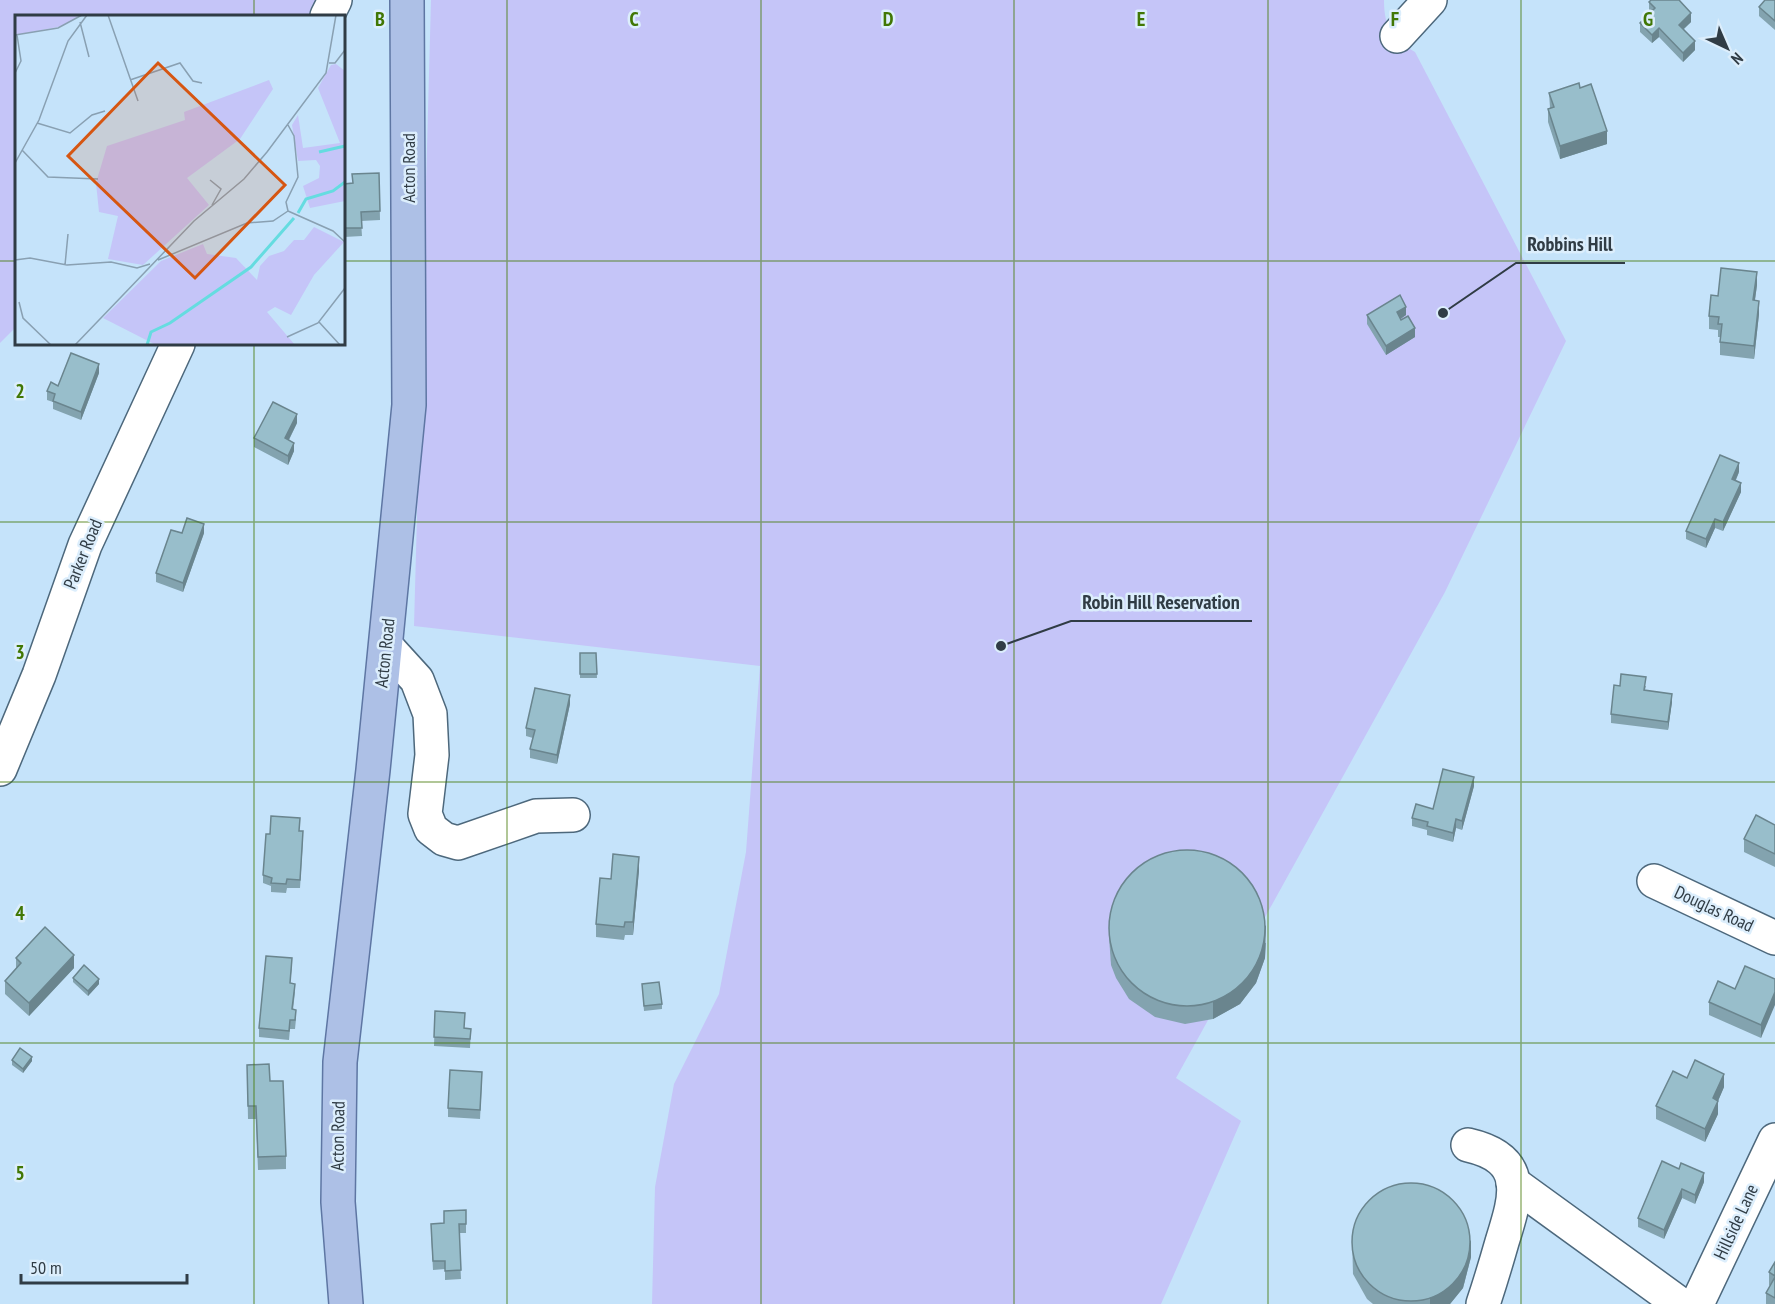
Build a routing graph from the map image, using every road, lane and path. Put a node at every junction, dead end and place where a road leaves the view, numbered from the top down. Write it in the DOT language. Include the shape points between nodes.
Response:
graph roads {
  1 [pos="335,0"];
  2 [pos="407,0"];
  3 [pos="1430,0"];
  4 [pos="328,15"];
  5 [pos="1397,36"];
  6 [pos="178,345"];
  7 [pos="386,646"];
  8 [pos="0,769"];
  9 [pos="573,815"];
  10 [pos="1654,881"];
  11 [pos="1775,938"];
  12 [pos="1775,1140"];
  13 [pos="1468,1145"];
  14 [pos="1513,1183"];
  15 [pos="346,1304"];
  16 [pos="1483,1304"];
  17 [pos="1680,1304"];
  18 [pos="1696,1304"];
  1 -- 4 [label="street"];
  2 -- 7 [label="main road, Acton Road" via="409,405"];
  3 -- 5 [label="street"];
  6 -- 8 [label="street, Parker Road" via="85,544 39,675"];
  7 -- 9 [label="street" via="417,680 430,714 432,755 425,814 432,829 444,839 458,843 536,816"];
  7 -- 15 [label="main road, Acton Road" via="340,1062 338,1202"];
  10 -- 11 [label="street, Douglas Road"];
  12 -- 18 [label="street, Hillside Lane"];
  13 -- 14 [label="street" via="1496,1156 1507,1167"];
  14 -- 16 [label="street" via="1515,1199"];
  14 -- 17 [label="street"];
}
